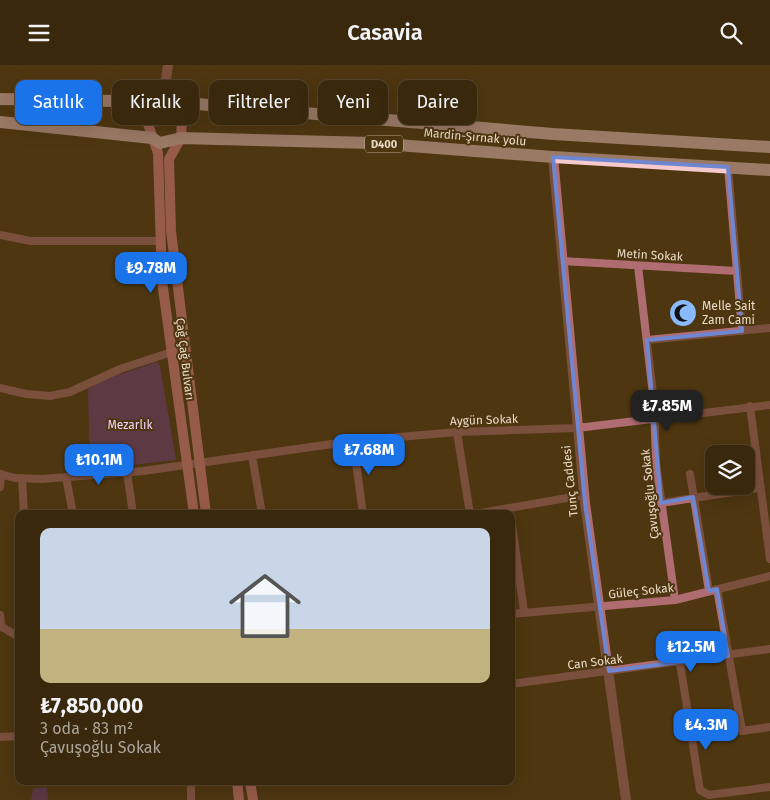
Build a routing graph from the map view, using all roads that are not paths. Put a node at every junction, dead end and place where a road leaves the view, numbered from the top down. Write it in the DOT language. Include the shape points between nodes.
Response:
graph roads {
  1 [pos="168,65"];
  2 [pos="166,80"];
  3 [pos="0,99"];
  4 [pos="112,101"];
  5 [pos="199,104"];
  6 [pos="0,122"];
  7 [pos="148,125"];
  8 [pos="182,125"];
  9 [pos="152,138"];
  10 [pos="181,138"];
  11 [pos="770,147"];
  12 [pos="554,157"];
  13 [pos="728,167"];
  14 [pos="770,169"];
  15 [pos="0,235"];
  16 [pos="161,241"];
  17 [pos="562,261"];
  18 [pos="638,266"];
  19 [pos="737,271"];
  20 [pos="770,328"];
  21 [pos="742,331"];
  22 [pos="646,340"];
  23 [pos="184,348"];
  24 [pos="171,353"];
  25 [pos="0,388"];
  26 [pos="770,405"];
  27 [pos="750,406"];
  28 [pos="655,418"];
  29 [pos="577,428"];
  30 [pos="457,432"];
  31 [pos="353,441"];
  32 [pos="252,455"];
  33 [pos="198,461"];
  34 [pos="186,463"];
  35 [pos="127,472"];
  36 [pos="0,474"];
  37 [pos="690,474"];
  38 [pos="66,477"];
  39 [pos="22,478"];
  40 [pos="0,487"];
  41 [pos="760,488"];
  42 [pos="584,495"];
  43 [pos="693,497"];
  44 [pos="661,503"];
  45 [pos="24,510"];
  46 [pos="72,510"];
  47 [pos="132,510"];
  48 [pos="193,510"];
  49 [pos="205,510"];
  50 [pos="261,510"];
  51 [pos="362,510"];
  52 [pos="469,510"];
  53 [pos="515,512"];
  54 [pos="515,543"];
  55 [pos="770,559"];
  56 [pos="770,576"];
  57 [pos="713,590"];
  58 [pos="675,600"];
  59 [pos="599,607"];
  60 [pos="524,612"];
  61 [pos="515,613"];
  62 [pos="0,615"];
  63 [pos="0,626"];
  64 [pos="15,635"];
  65 [pos="769,652"];
  66 [pos="728,656"];
  67 [pos="680,663"];
  68 [pos="609,671"];
  69 [pos="515,683"];
  70 [pos="770,727"];
  71 [pos="15,736"];
  72 [pos="0,737"];
  73 [pos="191,785"];
  74 [pos="237,785"];
  75 [pos="251,785"];
  76 [pos="770,787"];
  77 [pos="191,800"];
  78 [pos="239,800"];
  79 [pos="253,800"];
  80 [pos="626,800"];
  1 -- 2 [label="street"];
  3 -- 4 [label="highway, Mardin-Şırnak yolu"];
  5 -- 11 [label="highway, Mardin-Şırnak yolu"];
  6 -- 9 [label="highway, Mardin-Şırnak yolu / D400"];
  7 -- 9 [label="main road, Çağ Çağ Bulvarı"];
  8 -- 10 [label="main road"];
  9 -- 10 [label="highway, Mardin-Şırnak yolu / D400" via="160,143"];
  9 -- 16 [label="main road, Çağ Çağ Bulvarı" via="158,153"];
  10 -- 12 [label="highway, Mardin-Şırnak yolu / D400" via="372,143"];
  10 -- 23 [label="main road, Çağ Çağ Bulvarı" via="169,159 171,231"];
  12 -- 13 [label="highway, Mardin-Şırnak yolu / D400"];
  12 -- 17 [label="street, Tunç Caddesi"];
  13 -- 14 [label="highway, Mardin-Şırnak yolu / D400"];
  13 -- 19 [label="street"];
  15 -- 16 [label="street" via="31,241"];
  16 -- 24 [label="main road, Çağ Çağ Bulvarı" via="162,281"];
  17 -- 18 [label="street, Metin Sokak"];
  17 -- 29 [label="street, Tunç Caddesi"];
  18 -- 19 [label="street, Metin Sokak"];
  18 -- 22 [label="street, Çavuşoğlu Sokak"];
  19 -- 21 [label="street"];
  20 -- 21 [label="street"];
  21 -- 22 [label="street"];
  22 -- 28 [label="street, Çavuşoğlu Sokak"];
  23 -- 24 [label="street"];
  23 -- 33 [label="main road, Çağ Çağ Bulvarı"];
  24 -- 25 [label="street" via="120,369 70,392 50,396"];
  24 -- 34 [label="main road, Çağ Çağ Bulvarı"];
  26 -- 27 [label="street, Aygün Sokak"];
  27 -- 28 [label="street, Aygün Sokak"];
  27 -- 41 [label="street"];
  28 -- 29 [label="street, Aygün Sokak"];
  28 -- 44 [label="street, Çavuşoğlu Sokak"];
  29 -- 30 [label="street, Aygün Sokak"];
  29 -- 42 [label="street, Tunç Caddesi"];
  30 -- 31 [label="street, Aygün Sokak"];
  30 -- 52 [label="street"];
  31 -- 32 [label="street, Aygün Sokak"];
  31 -- 51 [label="street"];
  32 -- 33 [label="street, Aygün Sokak"];
  32 -- 50 [label="street"];
  33 -- 34 [label="street, Aygün Sokak"];
  33 -- 49 [label="main road, Çağ Çağ Bulvarı"];
  34 -- 35 [label="street, Aygün Sokak"];
  34 -- 48 [label="main road, Çağ Çağ Bulvarı"];
  35 -- 38 [label="street, Aygün Sokak"];
  35 -- 47 [label="street"];
  36 -- 39 [label="street, Aygün Sokak"];
  36 -- 40 [label="street"];
  37 -- 43 [label="street"];
  38 -- 39 [label="street, Aygün Sokak"];
  38 -- 46 [label="street"];
  39 -- 45 [label="street"];
  41 -- 43 [label="street"];
  41 -- 55 [label="street"];
  42 -- 53 [label="street"];
  42 -- 59 [label="street, Tunç Caddesi"];
  43 -- 44 [label="street"];
  43 -- 57 [label="street"];
  44 -- 58 [label="street, Çavuşoğlu Sokak"];
  54 -- 60 [label="street"];
  56 -- 57 [label="street, Güleç Sokak"];
  57 -- 58 [label="street, Güleç Sokak"];
  57 -- 66 [label="street"];
  58 -- 59 [label="street, Güleç Sokak"];
  59 -- 60 [label="street, Güleç Sokak"];
  59 -- 68 [label="street, Tunç Caddesi"];
  60 -- 61 [label="street, Güleç Sokak"];
  62 -- 63 [label="street"];
  63 -- 64 [label="street"];
  65 -- 66 [label="street, Can Sokak"];
  66 -- 67 [label="street, Can Sokak"];
  66 -- 70 [label="street" via="742,731"];
  67 -- 68 [label="street, Can Sokak"];
  67 -- 76 [label="street" via="700,791 709,795"];
  68 -- 69 [label="street, Can Sokak"];
  68 -- 80 [label="street, Tunç Caddesi"];
  71 -- 72 [label="street"];
  73 -- 77 [label="street"];
  74 -- 78 [label="main road"];
  75 -- 79 [label="main road"];
}
